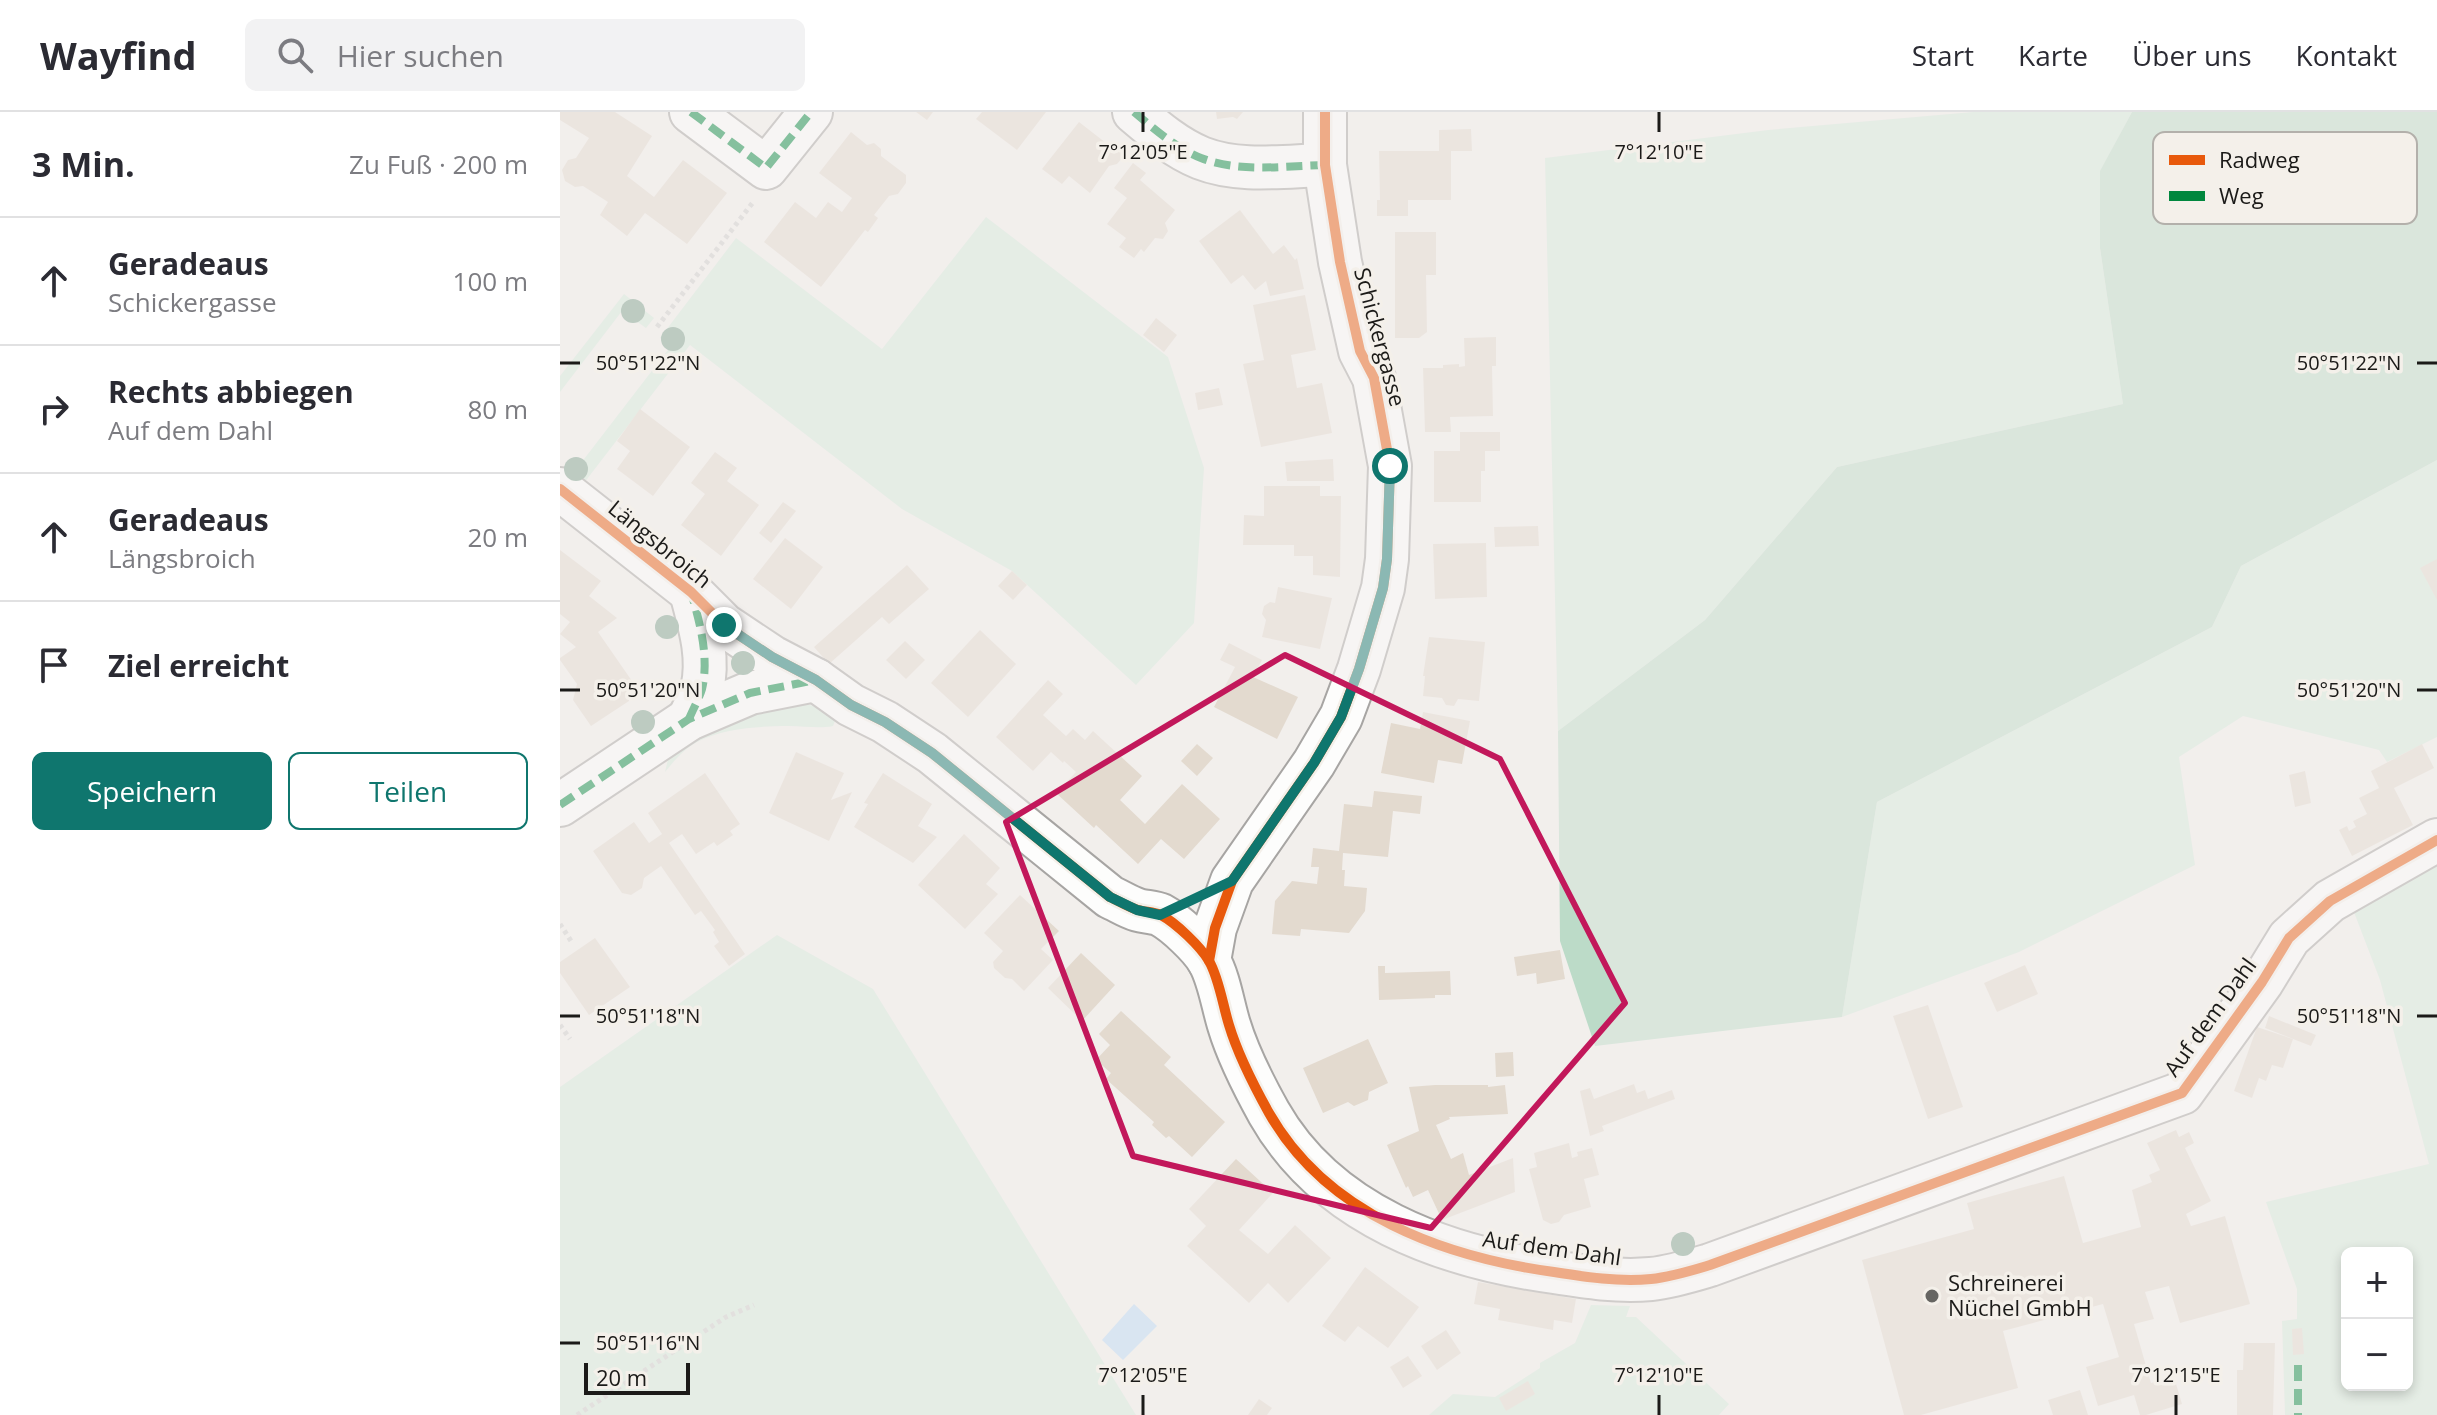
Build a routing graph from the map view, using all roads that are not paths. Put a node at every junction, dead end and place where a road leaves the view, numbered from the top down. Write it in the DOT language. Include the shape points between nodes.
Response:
graph roads {
  1 [pos="691,112"];
  2 [pos="811,112"];
  3 [pos="1134,112"];
  4 [pos="1325,112"];
  5 [pos="1325,165"];
  6 [pos="560,489"];
  7 [pos="691,592"];
  8 [pos="816,680"];
  9 [pos="689,719"];
  10 [pos="560,805"];
  11 [pos="2437,840"];
  12 [pos="1232,881"];
  13 [pos="1160,915"];
  14 [pos="1209,961"];
  1 -- 2 [label="street" via="766,168"];
  3 -- 5 [label="street" via="1201,158 1255,167"];
  4 -- 5 [label="street, Schickergasse"];
  5 -- 12 [label="street, Schickergasse" via="1343,277 1360,351 1374,378 1390,466 1385,573 1341,717"];
  6 -- 7 [label="street, Längsbroich"];
  7 -- 8 [label="street, Längsbroich" via="724,625"];
  7 -- 9 [label="street" via="704,662 702,689"];
  8 -- 9 [label="street" via="750,693"];
  8 -- 13 [label="street, Auf dem Dahl" via="932,753 1110,897"];
  9 -- 10 [label="street"];
  11 -- 14 [label="street, Auf dem Dahl" via="2330,901 2289,938 2182,1093 1710,1265 1653,1279 1598,1278 1465,1255 1364,1211 1311,1170 1269,1113 1230,1029"];
  12 -- 13 [label="street, Schickergasse"];
  12 -- 14 [label="street, Schickergasse"];
  13 -- 14 [label="street, Auf dem Dahl"];
}
